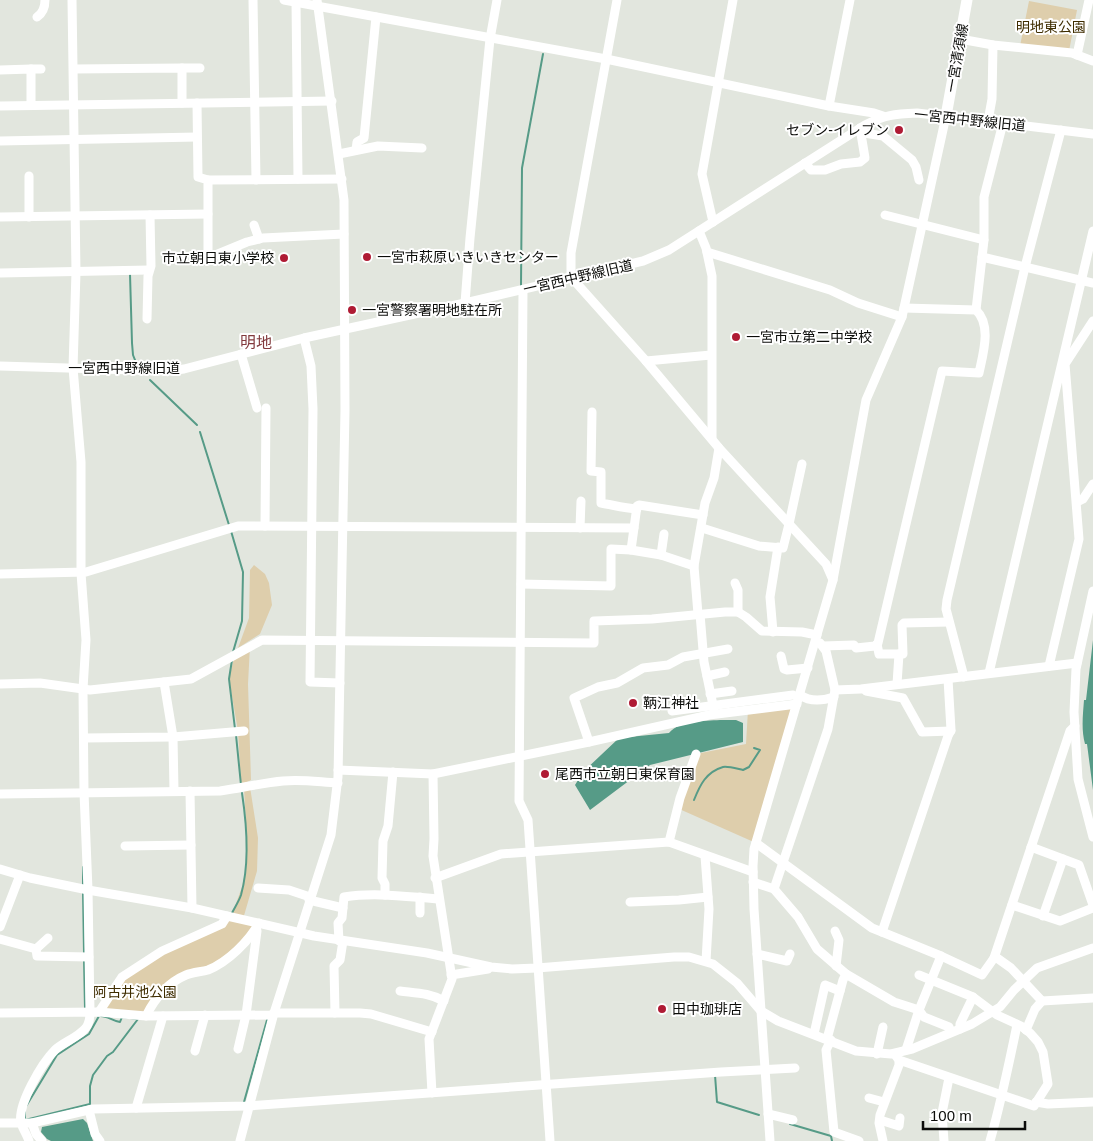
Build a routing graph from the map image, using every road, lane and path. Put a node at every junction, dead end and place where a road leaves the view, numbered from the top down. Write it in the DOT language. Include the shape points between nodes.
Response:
graph roads {
  1 [pos="46,0"];
  2 [pos="72,0"];
  3 [pos="253,0"];
  4 [pos="284,0"];
  5 [pos="497,0"];
  6 [pos="617,0"];
  7 [pos="732,0"];
  8 [pos="850,0"];
  9 [pos="967,0"];
  10 [pos="1090,0"];
  11 [pos="296,2"];
  12 [pos="318,3"];
  13 [pos="38,17"];
  14 [pos="376,17"];
  15 [pos="490,39"];
  16 [pos="960,39"];
  17 [pos="993,44"];
  18 [pos="1077,55"];
  19 [pos="606,59"];
  20 [pos="1093,61"];
  21 [pos="182,68"];
  22 [pos="200,68"];
  23 [pos="30,69"];
  24 [pos="41,69"];
  25 [pos="74,69"];
  26 [pos="0,70"];
  27 [pos="718,82"];
  28 [pos="332,101"];
  29 [pos="254,102"];
  30 [pos="297,102"];
  31 [pos="182,103"];
  32 [pos="197,103"];
  33 [pos="31,105"];
  34 [pos="74,105"];
  35 [pos="0,106"];
  36 [pos="830,106"];
  37 [pos="883,116"];
  38 [pos="946,116"];
  39 [pos="988,121"];
  40 [pos="1003,123"];
  41 [pos="860,128"];
  42 [pos="1060,130"];
  43 [pos="1093,134"];
  44 [pos="197,137"];
  45 [pos="75,140"];
  46 [pos="0,141"];
  47 [pos="422,148"];
  48 [pos="356,150"];
  49 [pos="339,154"];
  50 [pos="806,163"];
  51 [pos="29,176"];
  52 [pos="298,179"];
  53 [pos="342,179"];
  54 [pos="208,180"];
  55 [pos="256,180"];
  56 [pos="919,180"];
  57 [pos="150,214"];
  58 [pos="208,214"];
  59 [pos="884,215"];
  60 [pos="75,216"];
  61 [pos="0,217"];
  62 [pos="29,217"];
  63 [pos="713,222"];
  64 [pos="254,225"];
  65 [pos="922,225"];
  66 [pos="699,231"];
  67 [pos="1093,231"];
  68 [pos="344,234"];
  69 [pos="259,239"];
  70 [pos="984,240"];
  71 [pos="707,252"];
  72 [pos="982,257"];
  73 [pos="1025,267"];
  74 [pos="149,270"];
  75 [pos="76,272"];
  76 [pos="0,273"];
  77 [pos="571,277"];
  78 [pos="1080,280"];
  79 [pos="1093,283"];
  80 [pos="523,290"];
  81 [pos="465,303"];
  82 [pos="976,310"];
  83 [pos="903,313"];
  84 [pos="148,319"];
  85 [pos="1093,321"];
  86 [pos="344,329"];
  87 [pos="304,338"];
  88 [pos="241,354"];
  89 [pos="711,355"];
  90 [pos="646,361"];
  91 [pos="1064,364"];
  92 [pos="0,366"];
  93 [pos="73,368"];
  94 [pos="592,412"];
  95 [pos="712,438"];
  96 [pos="720,448"];
  97 [pos="802,464"];
  98 [pos="1093,484"];
  99 [pos="580,501"];
  100 [pos="1077,502"];
  101 [pos="637,509"];
  102 [pos="704,515"];
  103 [pos="789,524"];
  104 [pos="266,526"];
  105 [pos="312,526"];
  106 [pos="342,526"];
  107 [pos="522,527"];
  108 [pos="580,528"];
  109 [pos="634,528"];
  110 [pos="702,528"];
  111 [pos="664,534"];
  112 [pos="778,547"];
  113 [pos="631,550"];
  114 [pos="661,555"];
  115 [pos="694,566"];
  116 [pos="81,573"];
  117 [pos="0,574"];
  118 [pos="833,580"];
  119 [pos="735,583"];
  120 [pos="521,584"];
  121 [pos="1093,591"];
  122 [pos="738,612"];
  123 [pos="699,614"];
  124 [pos="950,622"];
  125 [pos="773,632"];
  126 [pos="311,640"];
  127 [pos="341,640"];
  128 [pos="819,640"];
  129 [pos="520,644"];
  130 [pos="877,644"];
  131 [pos="728,649"];
  132 [pos="703,653"];
  133 [pos="899,654"];
  134 [pos="781,656"];
  135 [pos="1077,664"];
  136 [pos="1049,666"];
  137 [pos="808,668"];
  138 [pos="725,672"];
  139 [pos="989,673"];
  140 [pos="707,676"];
  141 [pos="964,676"];
  142 [pos="948,679"];
  143 [pos="164,682"];
  144 [pos="340,683"];
  145 [pos="0,684"];
  146 [pos="899,684"];
  147 [pos="83,689"];
  148 [pos="861,689"];
  149 [pos="732,691"];
  150 [pos="710,694"];
  151 [pos="834,694"];
  152 [pos="797,698"];
  153 [pos="903,698"];
  154 [pos="714,710"];
  155 [pos="672,711"];
  156 [pos="1075,726"];
  157 [pos="244,731"];
  158 [pos="951,731"];
  159 [pos="173,737"];
  160 [pos="84,738"];
  161 [pos="589,742"];
  162 [pos="696,754"];
  163 [pos="519,756"];
  164 [pos="338,770"];
  165 [pos="393,772"];
  166 [pos="433,774"];
  167 [pos="338,783"];
  168 [pos="174,791"];
  169 [pos="190,791"];
  170 [pos="84,792"];
  171 [pos="0,794"];
  172 [pos="1093,837"];
  173 [pos="669,842"];
  174 [pos="756,843"];
  175 [pos="191,845"];
  176 [pos="125,846"];
  177 [pos="1031,847"];
  178 [pos="529,852"];
  179 [pos="705,856"];
  180 [pos="1063,859"];
  181 [pos="783,861"];
  182 [pos="0,869"];
  183 [pos="20,875"];
  184 [pos="753,877"];
  185 [pos="435,878"];
  186 [pos="258,888"];
  187 [pos="774,889"];
  188 [pos="88,890"];
  189 [pos="385,895"];
  190 [pos="708,897"];
  191 [pos="420,898"];
  192 [pos="310,899"];
  193 [pos="439,899"];
  194 [pos="630,902"];
  195 [pos="1012,905"];
  196 [pos="1093,907"];
  197 [pos="192,908"];
  198 [pos="343,908"];
  199 [pos="420,913"];
  200 [pos="227,916"];
  201 [pos="1043,916"];
  202 [pos="259,923"];
  203 [pos="0,927"];
  204 [pos="835,931"];
  205 [pos="882,932"];
  206 [pos="298,933"];
  207 [pos="48,938"];
  208 [pos="0,939"];
  209 [pos="341,941"];
  210 [pos="36,949"];
  211 [pos="1092,949"];
  212 [pos="757,954"];
  213 [pos="790,954"];
  214 [pos="89,956"];
  215 [pos="941,956"];
  216 [pos="994,958"];
  217 [pos="448,959"];
  218 [pos="706,961"];
  219 [pos="836,966"];
  220 [pos="497,968"];
  221 [pos="537,968"];
  222 [pos="846,974"];
  223 [pos="451,975"];
  224 [pos="918,975"];
  225 [pos="932,980"];
  226 [pos="1023,980"];
  227 [pos="400,991"];
  228 [pos="840,991"];
  229 [pos="973,997"];
  230 [pos="1093,998"];
  231 [pos="444,1001"];
  232 [pos="1042,1001"];
  233 [pos="919,1010"];
  234 [pos="761,1011"];
  235 [pos="95,1012"];
  236 [pos="994,1012"];
  237 [pos="0,1013"];
  238 [pos="274,1013"];
  239 [pos="335,1013"];
  240 [pos="246,1015"];
  241 [pos="146,1016"];
  242 [pos="163,1016"];
  243 [pos="205,1016"];
  244 [pos="883,1027"];
  245 [pos="1022,1027"];
  246 [pos="960,1029"];
  247 [pos="432,1032"];
  248 [pos="951,1032"];
  249 [pos="814,1034"];
  250 [pos="829,1040"];
  251 [pos="238,1049"];
  252 [pos="906,1050"];
  253 [pos="195,1051"];
  254 [pos="877,1054"];
  255 [pos="897,1057"];
  256 [pos="795,1068"];
  257 [pos="765,1069"];
  258 [pos="949,1078"];
  259 [pos="546,1084"];
  260 [pos="432,1093"];
  261 [pos="1003,1095"];
  262 [pos="869,1098"];
  263 [pos="884,1102"];
  264 [pos="1036,1102"];
  265 [pos="1093,1102"];
  266 [pos="248,1106"];
  267 [pos="136,1108"];
  268 [pos="89,1110"];
  269 [pos="768,1114"];
  270 [pos="900,1118"];
  271 [pos="793,1120"];
  272 [pos="880,1120"];
  273 [pos="21,1123"];
  274 [pos="32,1123"];
  275 [pos="0,1124"];
  276 [pos="29,1141"];
  277 [pos="42,1141"];
  278 [pos="100,1141"];
  279 [pos="240,1141"];
  280 [pos="550,1141"];
  281 [pos="770,1141"];
  282 [pos="859,1141"];
  283 [pos="883,1141"];
  284 [pos="944,1141"];
  285 [pos="990,1141"];
  1 -- 13 [label="street" via="46,6"];
  2 -- 25 [label="street"];
  3 -- 29 [label="street"];
  4 -- 11 [label="street"];
  5 -- 15 [label="street"];
  6 -- 19 [label="street"];
  7 -- 27 [label="street"];
  8 -- 36 [label="street"];
  9 -- 16 [label="main road, 一宮清須線"];
  10 -- 18 [label="street"];
  11 -- 12 [label="street"];
  11 -- 30 [label="street"];
  12 -- 14 [label="street"];
  12 -- 28 [label="street"];
  14 -- 15 [label="street"];
  14 -- 48 [label="street" via="364,138 356,142"];
  15 -- 19 [label="street"];
  15 -- 81 [label="street"];
  16 -- 17 [label="street"];
  16 -- 38 [label="main road, 一宮清須線"];
  17 -- 18 [label="street"];
  17 -- 39 [label="street" via="992,99"];
  18 -- 20 [label="street"];
  19 -- 27 [label="street"];
  19 -- 77 [label="street" via="570,254"];
  21 -- 22 [label="street"];
  21 -- 25 [label="street"];
  21 -- 31 [label="street"];
  23 -- 24 [label="street"];
  23 -- 26 [label="street"];
  23 -- 33 [label="street"];
  25 -- 34 [label="street"];
  27 -- 36 [label="street"];
  27 -- 63 [label="street" via="702,174"];
  28 -- 30 [label="street"];
  28 -- 49 [label="street"];
  29 -- 30 [label="street"];
  29 -- 32 [label="street"];
  29 -- 55 [label="street"];
  30 -- 52 [label="street"];
  31 -- 32 [label="street"];
  31 -- 34 [label="street"];
  32 -- 44 [label="street"];
  33 -- 34 [label="street"];
  33 -- 35 [label="street"];
  34 -- 45 [label="street"];
  36 -- 37 [label="street"];
  37 -- 38 [label="street, 一宮西中野線旧道" via="917,113"];
  37 -- 41 [label="street, 一宮西中野線旧道"];
  38 -- 39 [label="street, 一宮西中野線旧道"];
  38 -- 65 [label="street"];
  39 -- 40 [label="street, 一宮西中野線旧道"];
  40 -- 42 [label="street, 一宮西中野線旧道"];
  40 -- 70 [label="street" via="984,197"];
  41 -- 50 [label="street, 一宮西中野線旧道"];
  41 -- 50 [label="street" via="865,158 860,162 825,170 810,170"];
  41 -- 56 [label="street" via="864,132 884,136 912,160"];
  42 -- 43 [label="street, 一宮西中野線旧道"];
  42 -- 73 [label="street"];
  44 -- 45 [label="street"];
  44 -- 54 [label="street" via="198,177"];
  45 -- 46 [label="street"];
  45 -- 60 [label="street"];
  47 -- 48 [label="street" via="378,146"];
  48 -- 49 [label="street"];
  49 -- 53 [label="street"];
  50 -- 63 [label="street, 一宮西中野線旧道"];
  51 -- 62 [label="street"];
  52 -- 53 [label="street"];
  52 -- 55 [label="street"];
  53 -- 68 [label="street"];
  54 -- 55 [label="street"];
  54 -- 58 [label="street"];
  57 -- 58 [label="street"];
  57 -- 60 [label="street"];
  57 -- 74 [label="street"];
  58 -- 69 [label="street" via="208,252 214,256"];
  59 -- 65 [label="street"];
  60 -- 62 [label="street"];
  60 -- 75 [label="street"];
  61 -- 62 [label="street"];
  63 -- 66 [label="street, 一宮西中野線旧道"];
  64 -- 69 [label="street"];
  65 -- 70 [label="street"];
  65 -- 83 [label="street"];
  66 -- 71 [label="street"];
  66 -- 77 [label="street, 一宮西中野線旧道" via="669,250 642,261"];
  67 -- 78 [label="street"];
  68 -- 69 [label="street"];
  68 -- 86 [label="street"];
  70 -- 72 [label="street"];
  71 -- 83 [label="street" via="830,290 858,303"];
  71 -- 89 [label="street" via="712,276"];
  72 -- 73 [label="street"];
  72 -- 82 [label="street"];
  73 -- 78 [label="street"];
  73 -- 124 [label="street" via="947,600"];
  74 -- 75 [label="street"];
  74 -- 84 [label="street"];
  75 -- 76 [label="street"];
  75 -- 93 [label="street"];
  77 -- 80 [label="street, 一宮西中野線旧道"];
  77 -- 90 [label="street"];
  78 -- 79 [label="street"];
  78 -- 91 [label="street"];
  80 -- 81 [label="street, 一宮西中野線旧道"];
  80 -- 107 [label="street"];
  81 -- 86 [label="street, 一宮西中野線旧道"];
  82 -- 83 [label="street"];
  82 -- 130 [label="street" via="981,315 985,334 980,373 942,371"];
  83 -- 118 [label="street" via="866,400"];
  85 -- 91 [label="street"];
  86 -- 87 [label="street, 一宮西中野線旧道"];
  86 -- 106 [label="street"];
  87 -- 88 [label="street, 一宮西中野線旧道"];
  87 -- 105 [label="street" via="313,409"];
  88 -- 93 [label="street, 一宮西中野線旧道" via="168,371"];
  88 -- 104 [label="street" via="262,408"];
  89 -- 90 [label="street"];
  89 -- 95 [label="street"];
  90 -- 95 [label="street"];
  91 -- 100 [label="street"];
  91 -- 139 [label="street"];
  92 -- 93 [label="street, 一宮西中野線旧道"];
  93 -- 116 [label="street" via="81,462"];
  94 -- 101 [label="street" via="591,471 601,472 601,503"];
  95 -- 96 [label="street"];
  96 -- 102 [label="street"];
  96 -- 103 [label="street"];
  97 -- 103 [label="street"];
  98 -- 100 [label="street"];
  99 -- 108 [label="street"];
  100 -- 136 [label="street" via="1079,539"];
  101 -- 102 [label="street" via="639,505"];
  101 -- 109 [label="street"];
  102 -- 110 [label="street"];
  103 -- 112 [label="street" via="783,548"];
  103 -- 118 [label="street" via="826,564"];
  104 -- 105 [label="street"];
  104 -- 116 [label="street" via="238,526"];
  105 -- 106 [label="street"];
  105 -- 126 [label="street"];
  106 -- 107 [label="street"];
  106 -- 127 [label="street"];
  107 -- 108 [label="street"];
  107 -- 120 [label="street"];
  108 -- 109 [label="street"];
  109 -- 113 [label="street"];
  110 -- 112 [label="street" via="752,544"];
  110 -- 115 [label="street"];
  111 -- 114 [label="street"];
  112 -- 125 [label="street" via="770,597"];
  113 -- 114 [label="street"];
  113 -- 120 [label="street" via="611,549 611,586"];
  114 -- 115 [label="street"];
  115 -- 123 [label="street"];
  116 -- 117 [label="street"];
  116 -- 147 [label="street" via="86,640"];
  118 -- 128 [label="street"];
  119 -- 122 [label="street"];
  120 -- 129 [label="street"];
  121 -- 135 [label="street"];
  122 -- 123 [label="street"];
  122 -- 125 [label="street" via="762,631"];
  123 -- 129 [label="street" via="594,621 594,643"];
  123 -- 132 [label="street"];
  124 -- 133 [label="street" via="904,623 903,654"];
  124 -- 141 [label="street"];
  125 -- 128 [label="street" via="802,632"];
  126 -- 127 [label="street"];
  126 -- 143 [label="street" via="262,640 191,679"];
  126 -- 144 [label="street" via="310,682"];
  127 -- 129 [label="street"];
  127 -- 144 [label="street"];
  128 -- 130 [label="street" via="854,645 856,648"];
  128 -- 137 [label="street"];
  128 -- 151 [label="street" via="826,651"];
  129 -- 163 [label="street"];
  130 -- 133 [label="street" via="880,654"];
  131 -- 132 [label="street"];
  132 -- 140 [label="street"];
  132 -- 161 [label="street" via="683,657 668,665 643,668 574,698"];
  133 -- 146 [label="street"];
  134 -- 137 [label="street" via="784,669"];
  135 -- 136 [label="street"];
  135 -- 156 [label="street"];
  136 -- 139 [label="street"];
  137 -- 152 [label="street"];
  138 -- 140 [label="street"];
  139 -- 141 [label="street"];
  140 -- 150 [label="street"];
  141 -- 142 [label="street"];
  142 -- 146 [label="street"];
  142 -- 158 [label="street"];
  143 -- 147 [label="street"];
  143 -- 159 [label="street"];
  144 -- 164 [label="street"];
  145 -- 147 [label="street" via="40,683"];
  146 -- 148 [label="street"];
  146 -- 153 [label="street"];
  147 -- 160 [label="street"];
  148 -- 151 [label="street"];
  148 -- 153 [label="street"];
  149 -- 150 [label="street"];
  150 -- 154 [label="street"];
  151 -- 152 [label="street" via="817,700"];
  151 -- 181 [label="street" via="828,729"];
  152 -- 154 [label="street"];
  152 -- 174 [label="street"];
  153 -- 158 [label="street" via="922,732"];
  154 -- 155 [label="street"];
  154 -- 161 [label="street"];
  156 -- 172 [label="street" via="1078,779"];
  156 -- 177 [label="street" via="1070,731"];
  157 -- 159 [label="street"];
  158 -- 205 [label="street"];
  159 -- 160 [label="street"];
  159 -- 168 [label="street"];
  160 -- 170 [label="street"];
  161 -- 163 [label="street"];
  162 -- 173 [label="street"];
  163 -- 166 [label="street"];
  163 -- 178 [label="street" via="519,801 528,820"];
  164 -- 165 [label="street"];
  164 -- 167 [label="street"];
  165 -- 166 [label="street"];
  165 -- 189 [label="street" via="388,826 383,841"];
  166 -- 185 [label="street"];
  167 -- 169 [label="street" via="296,780 220,791"];
  167 -- 192 [label="street" via="331,835"];
  168 -- 169 [label="street"];
  168 -- 170 [label="street"];
  169 -- 175 [label="street"];
  170 -- 171 [label="street"];
  170 -- 188 [label="street"];
  173 -- 178 [label="street"];
  173 -- 179 [label="street"];
  174 -- 181 [label="street"];
  174 -- 184 [label="street"];
  175 -- 176 [label="street"];
  175 -- 197 [label="street"];
  177 -- 180 [label="street"];
  177 -- 195 [label="street"];
  178 -- 185 [label="street" via="501,854"];
  178 -- 221 [label="street"];
  179 -- 184 [label="street"];
  179 -- 190 [label="street"];
  180 -- 196 [label="street" via="1079,865"];
  180 -- 201 [label="street"];
  181 -- 187 [label="street"];
  181 -- 205 [label="street" via="872,928"];
  182 -- 183 [label="street"];
  183 -- 188 [label="street"];
  183 -- 203 [label="street"];
  184 -- 187 [label="street"];
  184 -- 212 [label="street"];
  185 -- 193 [label="street"];
  186 -- 192 [label="street" via="289,890"];
  187 -- 219 [label="street" via="798,917 817,949"];
  188 -- 197 [label="street"];
  188 -- 214 [label="street"];
  189 -- 191 [label="street"];
  189 -- 198 [label="street" via="344,897"];
  190 -- 194 [label="street"];
  190 -- 218 [label="street"];
  191 -- 193 [label="street"];
  191 -- 199 [label="street"];
  192 -- 198 [label="street"];
  192 -- 206 [label="street"];
  193 -- 217 [label="street"];
  195 -- 201 [label="street"];
  195 -- 216 [label="street"];
  196 -- 201 [label="street" via="1060,921"];
  197 -- 200 [label="street"];
  198 -- 209 [label="street" via="338,923"];
  200 -- 202 [label="street"];
  200 -- 235 [label="street" via="222,924 162,951 122,977"];
  202 -- 206 [label="street"];
  202 -- 240 [label="street"];
  202 -- 241 [label="street" via="241,947 213,967 186,975 162,990"];
  204 -- 219 [label="street" via="839,940"];
  205 -- 215 [label="street"];
  206 -- 209 [label="street"];
  206 -- 238 [label="street"];
  207 -- 210 [label="street"];
  208 -- 210 [label="street"];
  209 -- 217 [label="street"];
  209 -- 239 [label="street" via="340,960 334,966"];
  210 -- 214 [label="street" via="37,956"];
  211 -- 226 [label="street" via="1037,968"];
  212 -- 213 [label="street" via="787,961"];
  212 -- 234 [label="street"];
  214 -- 235 [label="street"];
  215 -- 216 [label="street" via="982,975"];
  215 -- 225 [label="street"];
  216 -- 226 [label="street"];
  217 -- 220 [label="street"];
  217 -- 223 [label="street"];
  218 -- 221 [label="street" via="674,957"];
  218 -- 234 [label="street" via="737,983"];
  219 -- 222 [label="street"];
  220 -- 221 [label="street"];
  220 -- 223 [label="street"];
  221 -- 259 [label="street"];
  222 -- 228 [label="street"];
  222 -- 233 [label="street" via="894,1002"];
  223 -- 231 [label="street"];
  224 -- 225 [label="street"];
  225 -- 229 [label="street"];
  225 -- 233 [label="street"];
  226 -- 232 [label="street"];
  226 -- 236 [label="street"];
  227 -- 231 [label="street" via="424,993"];
  228 -- 249 [label="street" via="825,985"];
  228 -- 250 [label="street"];
  229 -- 236 [label="street"];
  229 -- 246 [label="street"];
  230 -- 232 [label="street"];
  231 -- 247 [label="street"];
  232 -- 245 [label="street"];
  233 -- 248 [label="street" via="924,1017 949,1028"];
  233 -- 252 [label="street"];
  234 -- 249 [label="street"];
  234 -- 257 [label="street"];
  235 -- 237 [label="street"];
  235 -- 241 [label="street"];
  235 -- 273 [label="street" via="88,1025 55,1050 34,1081 21,1110"];
  236 -- 245 [label="street"];
  236 -- 246 [label="street"];
  238 -- 239 [label="street"];
  238 -- 240 [label="street"];
  238 -- 266 [label="street"];
  239 -- 247 [label="street" via="372,1014"];
  240 -- 243 [label="street"];
  240 -- 251 [label="street"];
  241 -- 242 [label="street"];
  242 -- 243 [label="street"];
  242 -- 267 [label="street"];
  243 -- 253 [label="street"];
  244 -- 254 [label="street"];
  245 -- 261 [label="street" via="1007,1054"];
  245 -- 264 [label="street" via="1038,1042 1046,1065 1048,1084"];
  246 -- 248 [label="street"];
  247 -- 260 [label="street" via="429,1040"];
  248 -- 252 [label="street"];
  249 -- 250 [label="street"];
  250 -- 254 [label="street" via="856,1051"];
  250 -- 282 [label="street" via="826,1050 834,1132"];
  252 -- 255 [label="street"];
  254 -- 255 [label="street"];
  255 -- 258 [label="street"];
  255 -- 263 [label="street" via="896,1072"];
  256 -- 257 [label="street"];
  257 -- 259 [label="street"];
  257 -- 269 [label="street"];
  258 -- 261 [label="street"];
  258 -- 284 [label="street" via="942,1113"];
  259 -- 260 [label="street"];
  259 -- 280 [label="street"];
  260 -- 266 [label="street"];
  261 -- 264 [label="street" via="1034,1106"];
  261 -- 285 [label="street"];
  262 -- 263 [label="street"];
  263 -- 272 [label="street"];
  264 -- 265 [label="street"];
  266 -- 267 [label="street"];
  266 -- 279 [label="street"];
  267 -- 268 [label="street"];
  268 -- 274 [label="street"];
  268 -- 278 [label="street"];
  269 -- 271 [label="street"];
  269 -- 281 [label="street"];
  270 -- 272 [label="street" via="899,1126"];
  272 -- 283 [label="street"];
  273 -- 274 [label="street"];
  273 -- 275 [label="street"];
  273 -- 276 [label="street"];
  274 -- 277 [label="street"];
}
